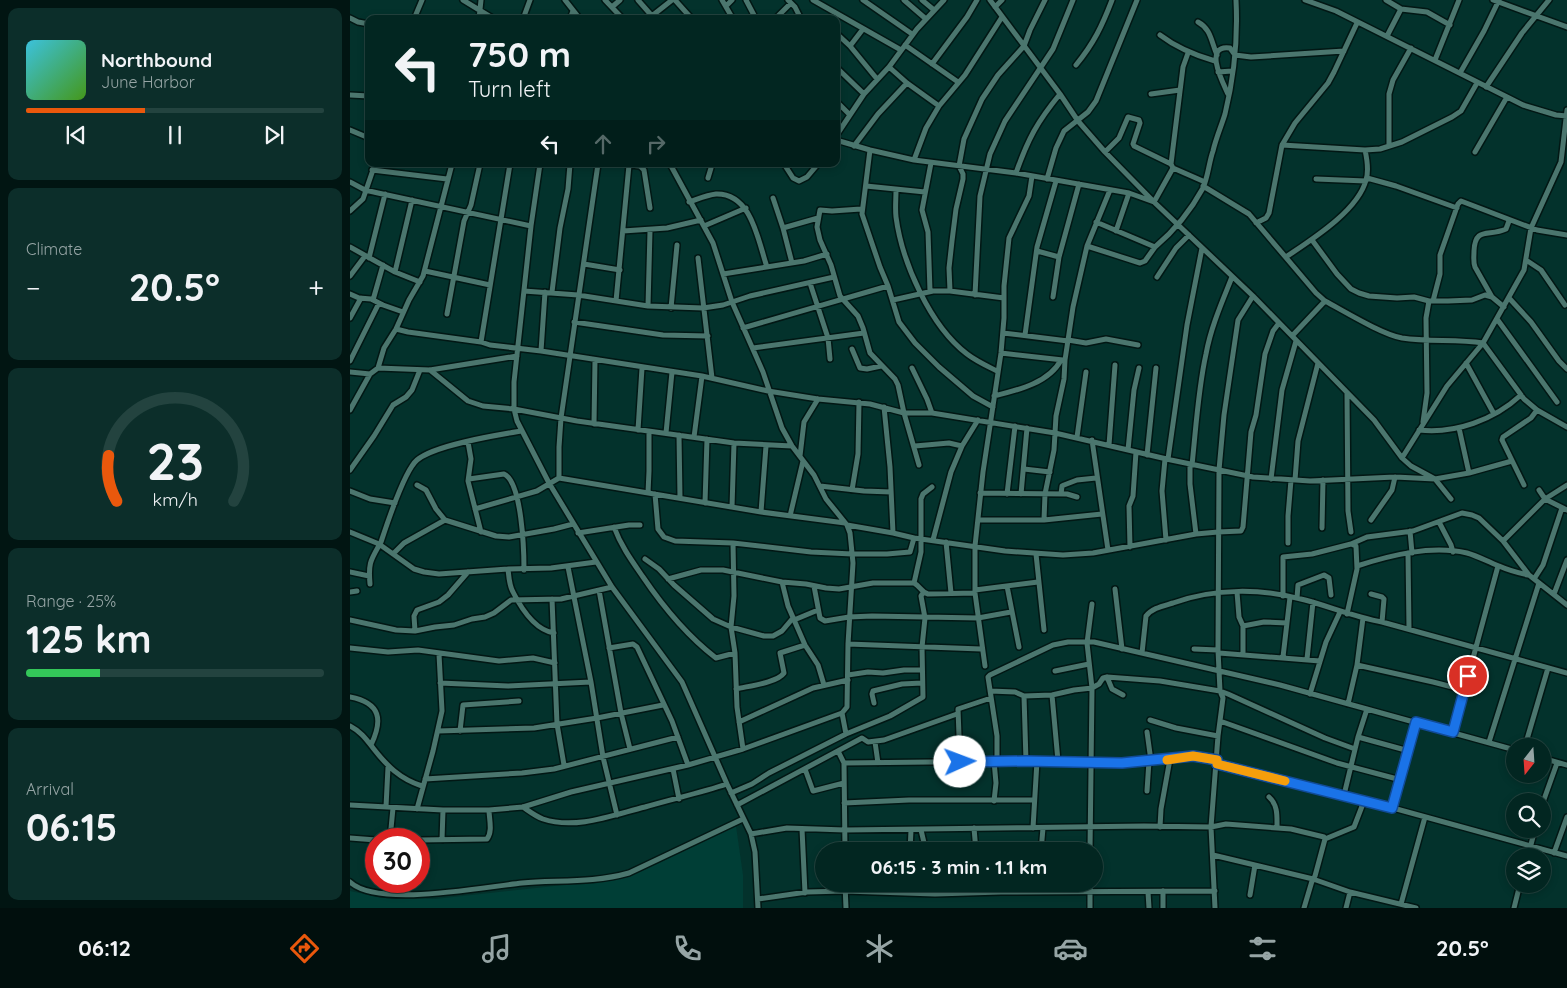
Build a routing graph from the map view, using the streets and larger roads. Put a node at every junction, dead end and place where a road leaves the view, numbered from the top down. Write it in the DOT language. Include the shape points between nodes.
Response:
graph roads {
  1 [pos="414,0"];
  2 [pos="463,0"];
  3 [pos="481,0"];
  4 [pos="530,0"];
  5 [pos="564,0"];
  6 [pos="605,0"];
  7 [pos="620,0"];
  8 [pos="638,0"];
  9 [pos="674,0"];
  10 [pos="722,0"];
  11 [pos="732,0"];
  12 [pos="746,0"];
  13 [pos="814,0"];
  14 [pos="863,0"];
  15 [pos="904,0"];
  16 [pos="922,0"];
  17 [pos="944,0"];
  18 [pos="977,0"];
  19 [pos="990,0"];
  20 [pos="1002,0"];
  21 [pos="1044,0"];
  22 [pos="1072,0"];
  23 [pos="1112,0"];
  24 [pos="1137,0"];
  25 [pos="1236,0"];
  26 [pos="1386,0"];
  27 [pos="1459,0"];
  28 [pos="1549,0"];
  29 [pos="421,1"];
  30 [pos="1309,1"];
  31 [pos="1497,1"];
  32 [pos="790,2"];
  33 [pos="726,6"];
  34 [pos="612,7"];
  35 [pos="995,7"];
  36 [pos="1401,9"];
  37 [pos="934,10"];
  38 [pos="480,11"];
  39 [pos="573,11"];
  40 [pos="416,15"];
  41 [pos="480,15"];
  42 [pos="487,15"];
  43 [pos="525,15"];
  44 [pos="572,15"];
  45 [pos="576,15"];
  46 [pos="619,15"];
  47 [pos="649,15"];
  48 [pos="653,15"];
  49 [pos="688,15"];
  50 [pos="731,15"];
  51 [pos="754,15"];
  52 [pos="779,15"];
  53 [pos="799,15"];
  54 [pos="839,15"];
  55 [pos="1538,15"];
  56 [pos="840,16"];
  57 [pos="1002,17"];
  58 [pos="350,18"];
  59 [pos="926,19"];
  60 [pos="358,22"];
  61 [pos="1198,22"];
  62 [pos="1357,22"];
  63 [pos="350,23"];
  64 [pos="365,23"];
  65 [pos="1450,25"];
  66 [pos="1567,27"];
  67 [pos="862,29"];
  68 [pos="912,34"];
  69 [pos="1160,35"];
  70 [pos="1387,36"];
  71 [pos="840,37"];
  72 [pos="850,46"];
  73 [pos="1024,46"];
  74 [pos="903,48"];
  75 [pos="1411,48"];
  76 [pos="1344,51"];
  77 [pos="1188,53"];
  78 [pos="1235,55"];
  79 [pos="1216,58"];
  80 [pos="1435,60"];
  81 [pos="932,64"];
  82 [pos="1076,65"];
  83 [pos="889,67"];
  84 [pos="1040,68"];
  85 [pos="1232,71"];
  86 [pos="840,72"];
  87 [pos="1218,72"];
  88 [pos="1460,73"];
  89 [pos="877,79"];
  90 [pos="958,82"];
  91 [pos="1477,82"];
  92 [pos="907,83"];
  93 [pos="1486,87"];
  94 [pos="1180,90"];
  95 [pos="864,94"];
  96 [pos="1060,94"];
  97 [pos="1151,94"];
  98 [pos="350,95"];
  99 [pos="1229,95"];
  100 [pos="365,96"];
  101 [pos="1507,97"];
  102 [pos="840,105"];
  103 [pos="940,106"];
  104 [pos="1567,114"];
  105 [pos="850,115"];
  106 [pos="1078,121"];
  107 [pos="350,130"];
  108 [pos="840,130"];
  109 [pos="365,136"];
  110 [pos="840,141"];
  111 [pos="1282,145"];
  112 [pos="854,146"];
  113 [pos="1389,146"];
  114 [pos="870,150"];
  115 [pos="1365,150"];
  116 [pos="1106,152"];
  117 [pos="1475,152"];
  118 [pos="914,160"];
  119 [pos="1567,160"];
  120 [pos="1561,162"];
  121 [pos="931,163"];
  122 [pos="959,166"];
  123 [pos="1172,166"];
  124 [pos="374,167"];
  125 [pos="451,167"];
  126 [pos="479,167"];
  127 [pos="509,167"];
  128 [pos="540,167"];
  129 [pos="570,167"];
  130 [pos="598,167"];
  131 [pos="627,167"];
  132 [pos="641,167"];
  133 [pos="672,167"];
  134 [pos="711,167"];
  135 [pos="786,167"];
  136 [pos="815,167"];
  137 [pos="372,170"];
  138 [pos="987,170"];
  139 [pos="1016,173"];
  140 [pos="1032,176"];
  141 [pos="708,178"];
  142 [pos="447,179"];
  143 [pos="1047,179"];
  144 [pos="1316,179"];
  145 [pos="1366,179"];
  146 [pos="1056,181"];
  147 [pos="350,182"];
  148 [pos="1079,184"];
  149 [pos="1204,184"];
  150 [pos="866,186"];
  151 [pos="365,190"];
  152 [pos="896,190"];
  153 [pos="1110,190"];
  154 [pos="925,192"];
  155 [pos="385,194"];
  156 [pos="1129,194"];
  157 [pos="773,198"];
  158 [pos="412,200"];
  159 [pos="689,202"];
  160 [pos="1154,202"];
  161 [pos="440,207"];
  162 [pos="650,208"];
  163 [pos="746,208"];
  164 [pos="1456,208"];
  165 [pos="862,209"];
  166 [pos="350,211"];
  167 [pos="467,213"];
  168 [pos="818,218"];
  169 [pos="500,220"];
  170 [pos="700,220"];
  171 [pos="1509,221"];
  172 [pos="1096,222"];
  173 [pos="1256,223"];
  174 [pos="1178,224"];
  175 [pos="531,226"];
  176 [pos="704,226"];
  177 [pos="783,228"];
  178 [pos="1531,228"];
  179 [pos="650,230"];
  180 [pos="623,231"];
  181 [pos="1116,231"];
  182 [pos="1189,235"];
  183 [pos="1567,235"];
  184 [pos="1312,240"];
  185 [pos="677,245"];
  186 [pos="1086,246"];
  187 [pos="350,247"];
  188 [pos="1155,247"];
  189 [pos="1202,248"];
  190 [pos="1036,251"];
  191 [pos="827,254"];
  192 [pos="367,257"];
  193 [pos="1059,257"];
  194 [pos="1286,257"];
  195 [pos="698,258"];
  196 [pos="1526,260"];
  197 [pos="792,263"];
  198 [pos="584,264"];
  199 [pos="383,266"];
  200 [pos="767,267"];
  201 [pos="425,270"];
  202 [pos="620,270"];
  203 [pos="395,272"];
  204 [pos="723,274"];
  205 [pos="350,276"];
  206 [pos="1158,276"];
  207 [pos="834,277"];
  208 [pos="1232,277"];
  209 [pos="454,278"];
  210 [pos="420,282"];
  211 [pos="810,283"];
  212 [pos="490,285"];
  213 [pos="888,286"];
  214 [pos="524,291"];
  215 [pos="930,291"];
  216 [pos="950,291"];
  217 [pos="545,292"];
  218 [pos="552,292"];
  219 [pos="920,293"];
  220 [pos="350,294"];
  221 [pos="578,295"];
  222 [pos="975,295"];
  223 [pos="1052,296"];
  224 [pos="1253,296"];
  225 [pos="1492,297"];
  226 [pos="361,298"];
  227 [pos="1004,298"];
  228 [pos="1509,298"];
  229 [pos="842,300"];
  230 [pos="893,300"];
  231 [pos="1325,300"];
  232 [pos="616,301"];
  233 [pos="1431,301"];
  234 [pos="376,302"];
  235 [pos="732,302"];
  236 [pos="818,305"];
  237 [pos="1565,305"];
  238 [pos="648,306"];
  239 [pos="1504,307"];
  240 [pos="671,308"];
  241 [pos="703,308"];
  242 [pos="403,312"];
  243 [pos="447,314"];
  244 [pos="350,318"];
  245 [pos="1497,319"];
  246 [pos="574,322"];
  247 [pos="1279,323"];
  248 [pos="742,328"];
  249 [pos="396,329"];
  250 [pos="864,333"];
  251 [pos="1003,333"];
  252 [pos="1025,335"];
  253 [pos="708,336"];
  254 [pos="1292,336"];
  255 [pos="828,338"];
  256 [pos="1068,340"];
  257 [pos="1427,340"];
  258 [pos="1296,341"];
  259 [pos="481,342"];
  260 [pos="1484,343"];
  261 [pos="1138,345"];
  262 [pos="518,348"];
  263 [pos="753,348"];
  264 [pos="852,349"];
  265 [pos="541,351"];
  266 [pos="1001,353"];
  267 [pos="517,356"];
  268 [pos="568,356"];
  269 [pos="830,359"];
  270 [pos="595,360"];
  271 [pos="1063,360"];
  272 [pos="350,361"];
  273 [pos="1318,363"];
  274 [pos="1466,364"];
  275 [pos="1115,365"];
  276 [pos="881,366"];
  277 [pos="378,368"];
  278 [pos="642,368"];
  279 [pos="912,368"];
  280 [pos="1139,368"];
  281 [pos="1156,368"];
  282 [pos="1567,368"];
  283 [pos="420,370"];
  284 [pos="430,370"];
  285 [pos="997,371"];
  286 [pos="350,372"];
  287 [pos="672,372"];
  288 [pos="1086,372"];
  289 [pos="370,374"];
  290 [pos="702,376"];
  291 [pos="712,378"];
  292 [pos="768,391"];
  293 [pos="1347,393"];
  294 [pos="1521,395"];
  295 [pos="994,396"];
  296 [pos="818,399"];
  297 [pos="859,402"];
  298 [pos="1557,402"];
  299 [pos="884,407"];
  300 [pos="993,407"];
  301 [pos="514,408"];
  302 [pos="350,410"];
  303 [pos="1537,410"];
  304 [pos="904,413"];
  305 [pos="932,414"];
  306 [pos="1494,414"];
  307 [pos="561,418"];
  308 [pos="978,420"];
  309 [pos="990,422"];
  310 [pos="594,424"];
  311 [pos="1423,425"];
  312 [pos="1016,426"];
  313 [pos="1027,428"];
  314 [pos="1460,428"];
  315 [pos="1567,428"];
  316 [pos="638,430"];
  317 [pos="1419,430"];
  318 [pos="521,431"];
  319 [pos="649,432"];
  320 [pos="1056,433"];
  321 [pos="666,434"];
  322 [pos="679,435"];
  323 [pos="694,437"];
  324 [pos="1077,437"];
  325 [pos="707,439"];
  326 [pos="1092,440"];
  327 [pos="468,442"];
  328 [pos="734,443"];
  329 [pos="1110,445"];
  330 [pos="766,446"];
  331 [pos="792,446"];
  332 [pos="915,446"];
  333 [pos="962,446"];
  334 [pos="1128,450"];
  335 [pos="1136,452"];
  336 [pos="1147,455"];
  337 [pos="1402,458"];
  338 [pos="802,459"];
  339 [pos="1166,459"];
  340 [pos="1512,461"];
  341 [pos="919,464"];
  342 [pos="1191,464"];
  343 [pos="1024,469"];
  344 [pos="350,470"];
  345 [pos="1218,470"];
  346 [pos="1050,472"];
  347 [pos="1469,472"];
  348 [pos="1247,476"];
  349 [pos="1396,477"];
  350 [pos="559,478"];
  351 [pos="1096,478"];
  352 [pos="469,479"];
  353 [pos="1271,479"];
  354 [pos="1348,479"];
  355 [pos="1435,479"];
  356 [pos="1293,480"];
  357 [pos="1323,480"];
  358 [pos="548,483"];
  359 [pos="416,485"];
  360 [pos="1524,485"];
  361 [pos="1567,485"];
  362 [pos="820,486"];
  363 [pos="932,487"];
  364 [pos="852,490"];
  365 [pos="1539,490"];
  366 [pos="350,491"];
  367 [pos="648,492"];
  368 [pos="891,492"];
  369 [pos="980,493"];
  370 [pos="655,494"];
  371 [pos="1007,494"];
  372 [pos="1021,494"];
  373 [pos="1045,494"];
  374 [pos="1061,494"];
  375 [pos="516,497"];
  376 [pos="1077,497"];
  377 [pos="680,498"];
  378 [pos="1545,499"];
  379 [pos="1451,500"];
  380 [pos="705,502"];
  381 [pos="395,503"];
  382 [pos="732,507"];
  383 [pos="475,509"];
  384 [pos="1564,509"];
  385 [pos="761,512"];
  386 [pos="1102,514"];
  387 [pos="790,516"];
  388 [pos="445,520"];
  389 [pos="978,520"];
  390 [pos="1044,520"];
  391 [pos="1371,520"];
  392 [pos="1439,522"];
  393 [pos="573,524"];
  394 [pos="846,524"];
  395 [pos="640,525"];
  396 [pos="614,527"];
  397 [pos="1322,528"];
  398 [pos="1410,531"];
  399 [pos="350,532"];
  400 [pos="481,532"];
  401 [pos="1218,532"];
  402 [pos="1351,532"];
  403 [pos="578,533"];
  404 [pos="893,533"];
  405 [pos="523,534"];
  406 [pos="1196,534"];
  407 [pos="914,538"];
  408 [pos="921,539"];
  409 [pos="933,540"];
  410 [pos="1166,540"];
  411 [pos="946,542"];
  412 [pos="1288,542"];
  413 [pos="1503,542"];
  414 [pos="733,543"];
  415 [pos="379,544"];
  416 [pos="1351,544"];
  417 [pos="975,546"];
  418 [pos="1130,547"];
  419 [pos="1108,550"];
  420 [pos="1453,552"];
  421 [pos="1410,553"];
  422 [pos="393,554"];
  423 [pos="852,554"];
  424 [pos="1036,554"];
  425 [pos="645,559"];
  426 [pos="1567,560"];
  427 [pos="596,562"];
  428 [pos="1357,566"];
  429 [pos="1498,566"];
  430 [pos="568,567"];
  431 [pos="508,569"];
  432 [pos="524,570"];
  433 [pos="733,571"];
  434 [pos="350,572"];
  435 [pos="468,572"];
  436 [pos="1529,575"];
  437 [pos="369,576"];
  438 [pos="668,579"];
  439 [pos="1537,581"];
  440 [pos="782,582"];
  441 [pos="1038,582"];
  442 [pos="914,583"];
  443 [pos="370,584"];
  444 [pos="814,586"];
  445 [pos="851,586"];
  446 [pos="1007,586"];
  447 [pos="612,587"];
  448 [pos="1115,589"];
  449 [pos="599,590"];
  450 [pos="357,591"];
  451 [pos="975,591"];
  452 [pos="350,592"];
  453 [pos="1218,592"];
  454 [pos="1236,592"];
  455 [pos="923,593"];
  456 [pos="951,593"];
  457 [pos="1370,594"];
  458 [pos="1554,594"];
  459 [pos="1331,595"];
  460 [pos="574,596"];
  461 [pos="1283,596"];
  462 [pos="1290,597"];
  463 [pos="1297,598"];
  464 [pos="518,599"];
  465 [pos="552,599"];
  466 [pos="1314,602"];
  467 [pos="1092,604"];
  468 [pos="1567,605"];
  469 [pos="818,610"];
  470 [pos="1011,612"];
  471 [pos="1340,612"];
  472 [pos="1347,614"];
  473 [pos="850,617"];
  474 [pos="925,618"];
  475 [pos="978,618"];
  476 [pos="1363,618"];
  477 [pos="794,619"];
  478 [pos="350,620"];
  479 [pos="1382,622"];
  480 [pos="1287,623"];
  481 [pos="1243,626"];
  482 [pos="731,627"];
  483 [pos="1409,629"];
  484 [pos="1044,630"];
  485 [pos="416,631"];
  486 [pos="554,633"];
  487 [pos="1087,643"];
  488 [pos="848,644"];
  489 [pos="805,645"];
  490 [pos="922,647"];
  491 [pos="1019,647"];
  492 [pos="350,648"];
  493 [pos="609,648"];
  494 [pos="1194,648"];
  495 [pos="981,649"];
  496 [pos="1122,649"];
  497 [pos="1476,649"];
  498 [pos="1218,651"];
  499 [pos="735,653"];
  500 [pos="1142,653"];
  501 [pos="439,654"];
  502 [pos="1243,654"];
  503 [pos="1283,657"];
  504 [pos="1515,658"];
  505 [pos="1307,659"];
  506 [pos="1320,661"];
  507 [pos="556,663"];
  508 [pos="1089,664"];
  509 [pos="1357,665"];
  510 [pos="985,666"];
  511 [pos="1548,668"];
  512 [pos="922,670"];
  513 [pos="1055,671"];
  514 [pos="1219,672"];
  515 [pos="1567,674"];
  516 [pos="848,677"];
  517 [pos="1107,677"];
  518 [pos="591,682"];
  519 [pos="922,683"];
  520 [pos="440,684"];
  521 [pos="556,685"];
  522 [pos="824,685"];
  523 [pos="1092,688"];
  524 [pos="736,689"];
  525 [pos="1464,690"];
  526 [pos="990,691"];
  527 [pos="1220,691"];
  528 [pos="1310,694"];
  529 [pos="1052,695"];
  530 [pos="1024,696"];
  531 [pos="1123,696"];
  532 [pos="350,697"];
  533 [pos="991,698"];
  534 [pos="519,701"];
  535 [pos="874,703"];
  536 [pos="1348,704"];
  537 [pos="664,705"];
  538 [pos="1367,709"];
  539 [pos="621,713"];
  540 [pos="842,713"];
  541 [pos="957,714"];
  542 [pos="597,718"];
  543 [pos="1150,720"];
  544 [pos="1220,721"];
  545 [pos="739,722"];
  546 [pos="1416,722"];
  547 [pos="557,724"];
  548 [pos="350,726"];
  549 [pos="438,731"];
  550 [pos="460,731"];
  551 [pos="1147,732"];
  552 [pos="1453,732"];
  553 [pos="846,734"];
  554 [pos="1218,736"];
  555 [pos="678,737"];
  556 [pos="1358,737"];
  557 [pos="1527,738"];
  558 [pos="875,742"];
  559 [pos="1489,742"];
  560 [pos="371,745"];
  561 [pos="1506,747"];
  562 [pos="630,749"];
  563 [pos="743,749"];
  564 [pos="1355,749"];
  565 [pos="838,751"];
  566 [pos="1409,751"];
  567 [pos="603,757"];
  568 [pos="716,757"];
  569 [pos="1170,759"];
  570 [pos="996,761"];
  571 [pos="1026,761"];
  572 [pos="1036,761"];
  573 [pos="1150,761"];
  574 [pos="1551,761"];
  575 [pos="960,762"];
  576 [pos="1058,762"];
  577 [pos="1091,762"];
  578 [pos="1217,762"];
  579 [pos="844,763"];
  580 [pos="878,763"];
  581 [pos="1557,763"];
  582 [pos="564,765"];
  583 [pos="688,765"];
  584 [pos="1567,765"];
  585 [pos="388,767"];
  586 [pos="1350,767"];
  587 [pos="673,769"];
  588 [pos="805,769"];
  589 [pos="425,779"];
  590 [pos="1400,780"];
  591 [pos="844,783"];
  592 [pos="609,784"];
  593 [pos="727,784"];
  594 [pos="422,786"];
  595 [pos="1147,791"];
  596 [pos="1546,793"];
  597 [pos="1344,795"];
  598 [pos="1270,797"];
  599 [pos="679,799"];
  600 [pos="734,799"];
  601 [pos="1034,800"];
  602 [pos="1364,800"];
  603 [pos="994,801"];
  604 [pos="844,803"];
  605 [pos="350,805"];
  606 [pos="386,807"];
  607 [pos="523,807"];
  608 [pos="393,808"];
  609 [pos="1392,808"];
  610 [pos="417,809"];
  611 [pos="443,810"];
  612 [pos="489,810"];
  613 [pos="616,815"];
  614 [pos="1425,817"];
  615 [pos="1567,817"];
  616 [pos="743,819"];
  617 [pos="1160,827"];
  618 [pos="1212,827"];
  619 [pos="1278,827"];
  620 [pos="391,828"];
  621 [pos="974,828"];
  622 [pos="1033,828"];
  623 [pos="1043,828"];
  624 [pos="1091,828"];
  625 [pos="802,829"];
  626 [pos="844,830"];
  627 [pos="911,830"];
  628 [pos="921,830"];
  629 [pos="751,834"];
  630 [pos="350,838"];
  631 [pos="1532,838"];
  632 [pos="365,839"];
  633 [pos="1325,839"];
  634 [pos="430,840"];
  635 [pos="442,840"];
  636 [pos="845,842"];
  637 [pos="910,842"];
  638 [pos="924,842"];
  639 [pos="975,842"];
  640 [pos="1042,842"];
  641 [pos="1090,842"];
  642 [pos="1530,846"];
  643 [pos="1554,853"];
  644 [pos="1213,856"];
  645 [pos="1567,856"];
  646 [pos="1255,865"];
  647 [pos="1313,879"];
  648 [pos="350,882"];
  649 [pos="1103,891"];
  650 [pos="1215,891"];
  651 [pos="825,892"];
  652 [pos="845,892"];
  653 [pos="867,892"];
  654 [pos="1039,892"];
  655 [pos="1090,892"];
  656 [pos="1148,892"];
  657 [pos="1163,892"];
  658 [pos="1350,892"];
  659 [pos="805,893"];
  660 [pos="972,893"];
  661 [pos="1518,893"];
  662 [pos="910,894"];
  663 [pos="935,894"];
  664 [pos="1250,895"];
  665 [pos="758,899"];
  666 [pos="1404,906"];
  667 [pos="758,908"];
  668 [pos="846,908"];
  669 [pos="1090,908"];
  670 [pos="1149,908"];
  671 [pos="1163,908"];
  672 [pos="1215,908"];
  673 [pos="1304,908"];
  674 [pos="1346,908"];
  675 [pos="1416,908"];
  676 [pos="1514,908"];
  1 -- 29 [label="street"];
  2 -- 38 [label="street"];
  3 -- 38 [label="street"];
  4 -- 43 [label="street"];
  5 -- 39 [label="street"];
  6 -- 34 [label="street"];
  7 -- 34 [label="street"];
  8 -- 47 [label="street"];
  9 -- 48 [label="street"];
  9 -- 49 [label="street"];
  10 -- 33 [label="street"];
  11 -- 33 [label="street"];
  12 -- 51 [label="street"];
  13 -- 54 [label="street"];
  14 -- 68 [label="street"];
  15 -- 59 [label="street"];
  16 -- 37 [label="street"];
  17 -- 37 [label="street"];
  18 -- 81 [label="street"];
  19 -- 35 [label="street"];
  20 -- 35 [label="street"];
  21 -- 73 [label="street"];
  22 -- 84 [label="street" via="1053,49"];
  23 -- 82 [label="street" via="1092,45"];
  24 -- 106 [label="street" via="1096,100"];
  25 -- 78 [label="street"];
  26 -- 36 [label="street"];
  27 -- 65 [label="street"];
  28 -- 55 [label="street"];
  29 -- 40 [label="street"];
  30 -- 62 [label="street"];
  31 -- 55 [label="street"];
  31 -- 88 [label="street"];
  32 -- 52 [label="street"];
  32 -- 53 [label="street"];
  33 -- 50 [label="street"];
  34 -- 46 [label="street"];
  35 -- 57 [label="street"];
  36 -- 65 [label="street" via="1426,12"];
  36 -- 70 [label="street"];
  37 -- 59 [label="street"];
  38 -- 41 [label="street"];
  38 -- 42 [label="street"];
  39 -- 44 [label="street"];
  39 -- 45 [label="street"];
  55 -- 66 [label="street"];
  55 -- 93 [label="street"];
  56 -- 67 [label="street"];
  57 -- 73 [label="street"];
  57 -- 90 [label="street"];
  58 -- 60 [label="street"];
  59 -- 68 [label="street"];
  60 -- 63 [label="street"];
  60 -- 64 [label="street"];
  61 -- 79 [label="street" via="1209,31"];
  62 -- 70 [label="street"];
  62 -- 76 [label="street"];
  65 -- 80 [label="street"];
  67 -- 72 [label="street"];
  67 -- 74 [label="street"];
  68 -- 74 [label="street"];
  69 -- 77 [label="street"];
  70 -- 75 [label="street"];
  71 -- 72 [label="street"];
  72 -- 89 [label="street"];
  73 -- 84 [label="street"];
  73 -- 122 [label="street" via="982,99 964,139"];
  74 -- 81 [label="street"];
  74 -- 83 [label="street"];
  75 -- 80 [label="street"];
  75 -- 113 [label="street" via="1389,94"];
  76 -- 78 [label="street" via="1251,57"];
  76 -- 111 [label="street" via="1328,83 1295,123"];
  77 -- 79 [label="street"];
  77 -- 94 [label="street"];
  78 -- 79 [label="street" via="1230,48 1225,48"];
  78 -- 85 [label="street"];
  79 -- 87 [label="street"];
  80 -- 88 [label="street"];
  81 -- 90 [label="street"];
  83 -- 89 [label="street"];
  83 -- 92 [label="street"];
  84 -- 96 [label="street"];
  84 -- 138 [label="street" via="1005,121 990,154"];
  85 -- 87 [label="street"];
  85 -- 99 [label="street"];
  86 -- 95 [label="street"];
  87 -- 99 [label="street"];
  88 -- 91 [label="street"];
  89 -- 95 [label="street"];
  90 -- 103 [label="street"];
  91 -- 93 [label="street"];
  91 -- 113 [label="street" via="1461,111"];
  92 -- 103 [label="street"];
  92 -- 112 [label="street"];
  93 -- 101 [label="street"];
  94 -- 97 [label="street"];
  94 -- 123 [label="street"];
  95 -- 105 [label="street"];
  96 -- 106 [label="street"];
  96 -- 139 [label="street" via="1037,124"];
  98 -- 100 [label="street"];
  99 -- 149 [label="street"];
  101 -- 104 [label="street" via="1545,113"];
  101 -- 117 [label="street"];
  102 -- 105 [label="street"];
  103 -- 118 [label="street" via="926,128"];
  104 -- 120 [label="street"];
  105 -- 108 [label="street"];
  106 -- 116 [label="street"];
  106 -- 143 [label="street" via="1064,131"];
  107 -- 109 [label="street"];
  110 -- 112 [label="street"];
  111 -- 115 [label="street"];
  111 -- 173 [label="street" via="1269,213"];
  112 -- 114 [label="street"];
  113 -- 115 [label="street"];
  114 -- 118 [label="street"];
  114 -- 150 [label="street"];
  115 -- 145 [label="street"];
  116 -- 123 [label="street" via="1131,117 1140,123 1134,146"];
  116 -- 160 [label="street"];
  118 -- 121 [label="street"];
  119 -- 120 [label="street"];
  120 -- 178 [label="street"];
  121 -- 122 [label="street"];
  121 -- 154 [label="street"];
  122 -- 138 [label="street"];
  122 -- 216 [label="street" via="963,179 949,268"];
  123 -- 149 [label="street"];
  123 -- 160 [label="street"];
  124 -- 137 [label="street"];
  125 -- 142 [label="street"];
  126 -- 167 [label="street"];
  127 -- 169 [label="street"];
  128 -- 175 [label="street"];
  129 -- 218 [label="street"];
  130 -- 198 [label="street"];
  131 -- 180 [label="street"];
  132 -- 162 [label="street"];
  133 -- 159 [label="street"];
  134 -- 141 [label="street"];
  135 -- 136 [label="street" via="799,181"];
  137 -- 142 [label="street"];
  137 -- 151 [label="street"];
  138 -- 139 [label="street"];
  138 -- 222 [label="street" via="980,196"];
  139 -- 140 [label="street"];
  140 -- 143 [label="street"];
  140 -- 227 [label="street" via="1028,196 1009,238"];
  142 -- 161 [label="street"];
  143 -- 146 [label="street"];
  144 -- 145 [label="street"];
  145 -- 164 [label="street" via="1396,186"];
  145 -- 184 [label="street" via="1359,196 1348,209"];
  146 -- 148 [label="street"];
  146 -- 190 [label="street"];
  147 -- 151 [label="street"];
  148 -- 153 [label="street"];
  148 -- 193 [label="street"];
  149 -- 173 [label="street" via="1249,214"];
  149 -- 174 [label="street"];
  150 -- 152 [label="street"];
  150 -- 165 [label="street"];
  151 -- 155 [label="street"];
  151 -- 166 [label="street"];
  152 -- 154 [label="street"];
  152 -- 219 [label="street" via="896,216 902,244"];
  153 -- 156 [label="street"];
  153 -- 172 [label="street"];
  154 -- 215 [label="street" via="922,210 928,232"];
  155 -- 158 [label="street"];
  155 -- 192 [label="street"];
  156 -- 160 [label="street"];
  156 -- 181 [label="street"];
  157 -- 177 [label="street"];
  158 -- 161 [label="street"];
  158 -- 203 [label="street"];
  159 -- 163 [label="street" via="717,194"];
  159 -- 170 [label="street"];
  160 -- 174 [label="street"];
  161 -- 167 [label="street"];
  161 -- 201 [label="street"];
  163 -- 176 [label="street"];
  163 -- 200 [label="street"];
  164 -- 171 [label="street" via="1465,201"];
  164 -- 233 [label="street" via="1440,255 1440,274"];
  165 -- 168 [label="street" via="821,209"];
  165 -- 213 [label="street" via="864,225"];
  167 -- 169 [label="street"];
  167 -- 209 [label="street"];
  168 -- 177 [label="street"];
  168 -- 191 [label="street" via="820,240"];
  169 -- 175 [label="street"];
  169 -- 212 [label="street"];
  170 -- 176 [label="street"];
  170 -- 179 [label="street"];
  171 -- 178 [label="street"];
  171 -- 225 [label="street" via="1506,229 1482,233 1474,243 1474,263"];
  172 -- 181 [label="street"];
  172 -- 186 [label="street"];
  173 -- 194 [label="street"];
  174 -- 182 [label="street"];
  174 -- 188 [label="street"];
  175 -- 214 [label="street"];
  176 -- 204 [label="street"];
  177 -- 197 [label="street"];
  178 -- 183 [label="street"];
  178 -- 196 [label="street"];
  179 -- 180 [label="street"];
  179 -- 238 [label="street"];
  180 -- 202 [label="street"];
  181 -- 188 [label="street"];
  182 -- 189 [label="street"];
  182 -- 206 [label="street" via="1176,248"];
  184 -- 194 [label="street"];
  184 -- 233 [label="street" via="1352,289 1369,296 1414,297"];
  185 -- 240 [label="street"];
  186 -- 188 [label="street" via="1140,262 1145,261"];
  186 -- 256 [label="street"];
  187 -- 192 [label="street"];
  189 -- 208 [label="street"];
  189 -- 339 [label="street"];
  190 -- 193 [label="street"];
  190 -- 252 [label="street"];
  191 -- 197 [label="street"];
  191 -- 207 [label="street"];
  192 -- 199 [label="street"];
  192 -- 205 [label="street"];
  193 -- 223 [label="street"];
  194 -- 231 [label="street"];
  195 -- 241 [label="street"];
  196 -- 228 [label="street"];
  196 -- 237 [label="street" via="1541,270"];
  197 -- 200 [label="street"];
  198 -- 202 [label="street"];
  198 -- 221 [label="street"];
  199 -- 203 [label="street"];
  199 -- 234 [label="street"];
  200 -- 204 [label="street"];
  201 -- 209 [label="street"];
  201 -- 210 [label="street"];
  202 -- 232 [label="street"];
  203 -- 210 [label="street"];
  204 -- 235 [label="street"];
  207 -- 211 [label="street"];
  207 -- 229 [label="street"];
  208 -- 224 [label="street"];
  208 -- 342 [label="street" via="1206,353"];
  209 -- 212 [label="street"];
  209 -- 243 [label="street"];
  210 -- 242 [label="street"];
  211 -- 235 [label="street"];
  211 -- 236 [label="street"];
  212 -- 259 [label="street"];
  213 -- 229 [label="street"];
  213 -- 230 [label="street"];
  214 -- 217 [label="street"];
  214 -- 262 [label="street"];
  215 -- 216 [label="street"];
  215 -- 219 [label="street"];
  216 -- 222 [label="street"];
  217 -- 218 [label="street"];
  217 -- 265 [label="street"];
  218 -- 221 [label="street"];
  219 -- 230 [label="street"];
  219 -- 285 [label="street" via="951,340 967,354"];
  220 -- 226 [label="street"];
  221 -- 232 [label="street"];
  221 -- 246 [label="street"];
  222 -- 227 [label="street"];
  224 -- 247 [label="street"];
  224 -- 345 [label="street" via="1238,320"];
  225 -- 233 [label="street"];
  225 -- 239 [label="street"];
  226 -- 234 [label="street"];
  226 -- 244 [label="street"];
  227 -- 251 [label="street"];
  228 -- 239 [label="street"];
  228 -- 282 [label="street"];
  229 -- 236 [label="street"];
  229 -- 250 [label="street" via="858,316"];
  230 -- 300 [label="street" via="899,322 915,343 973,396"];
  231 -- 254 [label="street"];
  231 -- 257 [label="street" via="1400,338"];
  232 -- 238 [label="street"];
  233 -- 257 [label="street" via="1426,318"];
  234 -- 242 [label="street"];
  234 -- 272 [label="street"];
  235 -- 241 [label="street"];
  235 -- 248 [label="street"];
  236 -- 248 [label="street"];
  236 -- 255 [label="street"];
  238 -- 240 [label="street"];
  239 -- 245 [label="street"];
  240 -- 241 [label="street"];
  241 -- 253 [label="street"];
  242 -- 249 [label="street"];
  245 -- 260 [label="street"];
  245 -- 298 [label="street"];
  246 -- 253 [label="street" via="648,334"];
  246 -- 268 [label="street"];
  247 -- 254 [label="street"];
  247 -- 348 [label="street" via="1265,354"];
  248 -- 263 [label="street"];
  249 -- 259 [label="street"];
  249 -- 277 [label="street" via="384,348"];
  250 -- 255 [label="street"];
  250 -- 276 [label="street" via="870,353"];
  251 -- 252 [label="street"];
  251 -- 266 [label="street"];
  252 -- 256 [label="street"];
  253 -- 291 [label="street"];
  254 -- 258 [label="street"];
  255 -- 263 [label="street"];
  255 -- 269 [label="street"];
  256 -- 261 [label="street" via="1086,343 1106,340"];
  256 -- 271 [label="street"];
  257 -- 260 [label="street"];
  257 -- 311 [label="street"];
  258 -- 273 [label="street"];
  258 -- 353 [label="street" via="1282,390"];
  259 -- 262 [label="street"];
  260 -- 274 [label="street"];
  260 -- 294 [label="street"];
  262 -- 265 [label="street"];
  262 -- 267 [label="street"];
  263 -- 292 [label="street"];
  264 -- 276 [label="street" via="860,368"];
  265 -- 268 [label="street"];
  266 -- 271 [label="street"];
  266 -- 285 [label="street"];
  267 -- 284 [label="street"];
  267 -- 301 [label="street"];
  268 -- 270 [label="street"];
  268 -- 307 [label="street"];
  270 -- 278 [label="street"];
  270 -- 310 [label="street"];
  271 -- 295 [label="street" via="1042,379"];
  271 -- 320 [label="street" via="1064,379"];
  273 -- 293 [label="street"];
  273 -- 356 [label="street" via="1298,441"];
  274 -- 306 [label="street"];
  274 -- 311 [label="street" via="1447,386"];
  275 -- 329 [label="street"];
  276 -- 304 [label="street" via="898,385"];
  277 -- 283 [label="street"];
  277 -- 289 [label="street"];
  278 -- 287 [label="street"];
  278 -- 316 [label="street"];
  279 -- 305 [label="street"];
  280 -- 334 [label="street"];
  281 -- 336 [label="street"];
  283 -- 284 [label="street"];
  283 -- 344 [label="street" via="412,390 393,404"];
  284 -- 301 [label="street" via="474,404"];
  285 -- 295 [label="street"];
  286 -- 289 [label="street"];
  287 -- 290 [label="street"];
  287 -- 321 [label="street"];
  288 -- 324 [label="street"];
  289 -- 302 [label="street"];
  290 -- 291 [label="street"];
  290 -- 323 [label="street"];
  291 -- 292 [label="street"];
  292 -- 296 [label="street"];
  292 -- 331 [label="street"];
  293 -- 337 [label="street" via="1374,420"];
  293 -- 354 [label="street"];
  294 -- 303 [label="street"];
  294 -- 306 [label="street" via="1510,406"];
  295 -- 300 [label="street"];
  296 -- 297 [label="street"];
  296 -- 338 [label="street" via="804,422"];
  297 -- 299 [label="street"];
  297 -- 364 [label="street" via="858,454"];
  299 -- 304 [label="street"];
  299 -- 368 [label="street"];
  300 -- 309 [label="street"];
  301 -- 307 [label="street"];
  301 -- 318 [label="street"];
  303 -- 315 [label="street"];
  303 -- 340 [label="street" via="1531,418 1503,437"];
  304 -- 305 [label="street"];
  304 -- 332 [label="street"];
  305 -- 308 [label="street"];
  306 -- 314 [label="street"];
  307 -- 310 [label="street"];
  307 -- 350 [label="street"];
  308 -- 309 [label="street"];
  308 -- 333 [label="street"];
  309 -- 312 [label="street"];
  309 -- 369 [label="street"];
  310 -- 316 [label="street"];
  311 -- 317 [label="street"];
  312 -- 313 [label="street"];
  312 -- 371 [label="street"];
  313 -- 320 [label="street"];
  313 -- 343 [label="street"];
  314 -- 317 [label="street" via="1430,432"];
  314 -- 347 [label="street"];
  316 -- 319 [label="street"];
  317 -- 337 [label="street"];
  318 -- 327 [label="street"];
  318 -- 358 [label="street"];
  319 -- 321 [label="street"];
  319 -- 367 [label="street"];
  320 -- 324 [label="street"];
  320 -- 346 [label="street"];
  321 -- 322 [label="street"];
  322 -- 323 [label="street"];
  322 -- 377 [label="street"];
  323 -- 325 [label="street"];
  324 -- 326 [label="street"];
  325 -- 328 [label="street"];
  325 -- 380 [label="street"];
  326 -- 329 [label="street"];
  326 -- 351 [label="street"];
  327 -- 352 [label="street"];
  327 -- 381 [label="street" via="416,460"];
  328 -- 330 [label="street"];
  328 -- 382 [label="street"];
  329 -- 334 [label="street"];
  330 -- 331 [label="street"];
  330 -- 385 [label="street"];
  331 -- 338 [label="street"];
  332 -- 333 [label="street" via="949,443"];
  332 -- 341 [label="street"];
  333 -- 409 [label="street" via="951,472"];
  334 -- 335 [label="street"];
  335 -- 336 [label="street"];
  335 -- 418 [label="street" via="1133,496 1129,506"];
  336 -- 339 [label="street"];
  337 -- 355 [label="street"];
  338 -- 362 [label="street"];
  338 -- 387 [label="street"];
  339 -- 342 [label="street"];
  339 -- 410 [label="street" via="1162,491"];
  340 -- 347 [label="street"];
  340 -- 360 [label="street"];
  342 -- 345 [label="street"];
  342 -- 406 [label="street"];
  343 -- 346 [label="street"];
  343 -- 372 [label="street"];
  345 -- 348 [label="street"];
  345 -- 401 [label="street"];
  346 -- 373 [label="street"];
  347 -- 355 [label="street"];
  348 -- 353 [label="street"];
  348 -- 401 [label="street" via="1241,532"];
  349 -- 354 [label="street"];
  349 -- 355 [label="street"];
  349 -- 391 [label="street" via="1392,490"];
  350 -- 358 [label="street"];
  350 -- 367 [label="street"];
  351 -- 374 [label="street" via="1062,486"];
  351 -- 386 [label="street"];
  352 -- 375 [label="street" via="505,474"];
  352 -- 383 [label="street"];
  353 -- 356 [label="street"];
  354 -- 357 [label="street"];
  354 -- 402 [label="street"];
  355 -- 379 [label="street"];
  356 -- 357 [label="street"];
  356 -- 412 [label="street"];
  357 -- 397 [label="street"];
  358 -- 375 [label="street" via="537,491"];
  358 -- 393 [label="street"];
  359 -- 388 [label="street" via="426,490"];
  361 -- 378 [label="street"];
  362 -- 364 [label="street"];
  362 -- 394 [label="street"];
  363 -- 408 [label="street" via="921,499"];
  364 -- 368 [label="street"];
  365 -- 378 [label="street"];
  366 -- 381 [label="street" via="370,499"];
  367 -- 370 [label="street"];
  368 -- 404 [label="street"];
  369 -- 371 [label="street"];
  369 -- 389 [label="street"];
  370 -- 377 [label="street"];
  370 -- 414 [label="street" via="656,522 664,537 675,541"];
  371 -- 372 [label="street"];
  372 -- 373 [label="street"];
  373 -- 374 [label="street"];
  373 -- 390 [label="street"];
  374 -- 376 [label="street"];
  375 -- 383 [label="street"];
  375 -- 405 [label="street"];
  377 -- 380 [label="street"];
  378 -- 384 [label="street"];
  378 -- 413 [label="street"];
  380 -- 382 [label="street"];
  381 -- 415 [label="street"];
  382 -- 385 [label="street"];
  383 -- 400 [label="street"];
  384 -- 439 [label="street"];
  385 -- 387 [label="street"];
  386 -- 390 [label="street"];
  386 -- 419 [label="street"];
  387 -- 394 [label="street"];
  388 -- 400 [label="street"];
  388 -- 422 [label="street" via="404,543"];
  389 -- 390 [label="street"];
  389 -- 417 [label="street"];
  392 -- 398 [label="street"];
  392 -- 413 [label="street" via="1462,513 1472,514"];
  392 -- 420 [label="street"];
  393 -- 403 [label="street"];
  393 -- 405 [label="street"];
  394 -- 404 [label="street"];
  394 -- 423 [label="street"];
  395 -- 396 [label="street"];
  396 -- 403 [label="street"];
  396 -- 499 [label="street" via="638,570 686,632 716,658"];
  398 -- 416 [label="street" via="1368,537"];
  398 -- 421 [label="street"];
  399 -- 415 [label="street"];
  400 -- 405 [label="street" via="502,537"];
  401 -- 406 [label="street"];
  401 -- 453 [label="street"];
  403 -- 427 [label="street"];
  404 -- 407 [label="street"];
  405 -- 432 [label="street"];
  406 -- 410 [label="street"];
  407 -- 408 [label="street"];
  407 -- 423 [label="street" via="908,553"];
  408 -- 409 [label="street"];
  408 -- 442 [label="street"];
  409 -- 411 [label="street"];
  410 -- 418 [label="street"];
  411 -- 417 [label="street"];
  411 -- 456 [label="street"];
  413 -- 436 [label="street"];
  414 -- 423 [label="street"];
  414 -- 433 [label="street"];
  415 -- 422 [label="street"];
  415 -- 437 [label="street" via="370,562"];
  416 -- 428 [label="street" via="1356,546"];
  416 -- 461 [label="street" via="1284,558"];
  417 -- 424 [label="street"];
  417 -- 451 [label="street"];
  418 -- 419 [label="street"];
  419 -- 424 [label="street"];
  420 -- 421 [label="street"];
  420 -- 429 [label="street" via="1467,553"];
  421 -- 428 [label="street"];
  421 -- 483 [label="street"];
  422 -- 435 [label="street" via="424,572"];
  423 -- 445 [label="street"];
  424 -- 441 [label="street"];
  425 -- 438 [label="street"];
  426 -- 458 [label="street"];
  427 -- 430 [label="street"];
  427 -- 447 [label="street"];
  428 -- 472 [label="street"];
  429 -- 436 [label="street"];
  429 -- 497 [label="street"];
  430 -- 432 [label="street"];
  430 -- 460 [label="street"];
  431 -- 432 [label="street"];
  431 -- 435 [label="street"];
  431 -- 464 [label="street" via="510,586"];
  433 -- 438 [label="street" via="701,570"];
  433 -- 440 [label="street"];
  433 -- 482 [label="street"];
  434 -- 437 [label="street"];
  435 -- 485 [label="street" via="439,602 417,610 414,616"];
  436 -- 439 [label="street"];
  437 -- 443 [label="street"];
  438 -- 482 [label="street" via="713,618"];
  439 -- 458 [label="street"];
  439 -- 504 [label="street"];
  440 -- 444 [label="street"];
  440 -- 477 [label="street"];
  441 -- 446 [label="street"];
  441 -- 484 [label="street"];
  442 -- 445 [label="street"];
  442 -- 455 [label="street"];
  444 -- 445 [label="street" via="838,589"];
  444 -- 469 [label="street"];
  445 -- 473 [label="street"];
  446 -- 451 [label="street"];
  446 -- 470 [label="street"];
  447 -- 449 [label="street"];
  447 -- 568 [label="street" via="682,682"];
  448 -- 496 [label="street"];
  449 -- 460 [label="street"];
  449 -- 493 [label="street"];
  450 -- 452 [label="street"];
  451 -- 456 [label="street"];
  451 -- 475 [label="street"];
  453 -- 454 [label="street"];
  453 -- 498 [label="street"];
  453 -- 500 [label="street" via="1182,599 1149,612"];
  454 -- 461 [label="street"];
  454 -- 481 [label="street"];
  455 -- 456 [label="street"];
  455 -- 474 [label="street"];
  457 -- 479 [label="street" via="1384,599"];
  458 -- 468 [label="street"];
  459 -- 463 [label="street" via="1329,578 1324,576 1298,585"];
  460 -- 465 [label="street"];
  460 -- 518 [label="street"];
  461 -- 462 [label="street"];
  462 -- 463 [label="street"];
  462 -- 480 [label="street"];
  463 -- 466 [label="street"];
  464 -- 465 [label="street"];
  464 -- 485 [label="street" via="508,601 485,617"];
  464 -- 486 [label="street" via="532,621"];
  465 -- 486 [label="street"];
  466 -- 471 [label="street"];
  466 -- 505 [label="street"];
  467 -- 487 [label="street"];
  469 -- 473 [label="street" via="820,618 825,621"];
  469 -- 477 [label="street"];
  470 -- 475 [label="street"];
  470 -- 491 [label="street"];
  471 -- 472 [label="street"];
  471 -- 506 [label="street"];
  472 -- 476 [label="street"];
  473 -- 474 [label="street"];
  473 -- 488 [label="street"];
  474 -- 475 [label="street"];
  474 -- 490 [label="street"];
  475 -- 495 [label="street"];
  476 -- 479 [label="street"];
  476 -- 509 [label="street"];
  477 -- 482 [label="street" via="773,636"];
  477 -- 489 [label="street"];
  478 -- 485 [label="street"];
  479 -- 483 [label="street"];
  480 -- 481 [label="street" via="1264,622"];
  480 -- 503 [label="street"];
  481 -- 502 [label="street"];
  482 -- 499 [label="street"];
  483 -- 497 [label="street"];
  486 -- 507 [label="street"];
  487 -- 496 [label="street"];
  487 -- 508 [label="street"];
  487 -- 526 [label="street" via="1053,645 990,674 987,680"];
  488 -- 490 [label="street"];
  488 -- 516 [label="street"];
  489 -- 522 [label="street" via="818,665"];
  489 -- 524 [label="street" via="780,653 782,675"];
  490 -- 495 [label="street"];
  490 -- 512 [label="street"];
  492 -- 501 [label="street"];
  493 -- 537 [label="street" via="635,645"];
  493 -- 539 [label="street"];
  494 -- 498 [label="street"];
  495 -- 510 [label="street"];
  496 -- 500 [label="street"];
  497 -- 504 [label="street"];
  497 -- 525 [label="street"];
  498 -- 502 [label="street"];
  498 -- 514 [label="street"];
  499 -- 524 [label="street"];
  500 -- 514 [label="street"];
  501 -- 507 [label="street" via="499,661 533,658"];
  501 -- 520 [label="street"];
  502 -- 503 [label="street"];
  503 -- 505 [label="street"];
  504 -- 511 [label="street"];
  504 -- 559 [label="street"];
  505 -- 506 [label="street"];
  506 -- 528 [label="street"];
  507 -- 521 [label="street"];
  508 -- 513 [label="street"];
  508 -- 523 [label="street"];
  509 -- 525 [label="street"];
  509 -- 536 [label="street"];
  511 -- 515 [label="street"];
  511 -- 557 [label="street"];
  512 -- 516 [label="street" via="883,674 868,672"];
  512 -- 519 [label="street"];
  514 -- 527 [label="street"];
  514 -- 528 [label="street"];
  516 -- 522 [label="street"];
  516 -- 540 [label="street" via="847,708"];
  517 -- 523 [label="street"];
  517 -- 527 [label="street" via="1160,681"];
  517 -- 531 [label="street" via="1112,689"];
  518 -- 521 [label="street"];
  518 -- 542 [label="street"];
  519 -- 535 [label="street" via="874,691"];
  519 -- 553 [label="street" via="923,697 890,716"];
  520 -- 521 [label="street"];
  520 -- 549 [label="street" via="442,711"];
  521 -- 547 [label="street"];
  522 -- 545 [label="street"];
  523 -- 529 [label="street"];
  523 -- 577 [label="street"];
  524 -- 545 [label="street"];
  525 -- 552 [label="street"];
  526 -- 530 [label="street" via="1015,692"];
  526 -- 533 [label="street"];
  527 -- 544 [label="street" via="1223,698"];
  527 -- 564 [label="street"];
  528 -- 536 [label="street"];
  529 -- 530 [label="street"];
  529 -- 576 [label="street"];
  530 -- 571 [label="street"];
  532 -- 560 [label="street" via="369,704 376,713 378,731"];
  533 -- 541 [label="street" via="958,708"];
  533 -- 570 [label="street" via="997,736"];
  534 -- 550 [label="street" via="463,705"];
  536 -- 538 [label="street"];
  537 -- 539 [label="street"];
  537 -- 555 [label="street"];
  538 -- 546 [label="street"];
  538 -- 556 [label="street"];
  539 -- 542 [label="street"];
  539 -- 562 [label="street"];
  540 -- 553 [label="street"];
  540 -- 563 [label="street"];
  541 -- 558 [label="street"];
  541 -- 575 [label="street"];
  542 -- 547 [label="street"];
  542 -- 567 [label="street"];
  543 -- 554 [label="street"];
  544 -- 554 [label="street"];
  544 -- 586 [label="street"];
  545 -- 563 [label="street"];
  546 -- 552 [label="street"];
  546 -- 566 [label="street"];
  547 -- 550 [label="street"];
  547 -- 582 [label="street"];
  548 -- 560 [label="street"];
  549 -- 550 [label="street"];
  549 -- 589 [label="street"];
  551 -- 573 [label="street"];
  552 -- 559 [label="street"];
  553 -- 600 [label="street" via="769,773"];
  554 -- 578 [label="street"];
  555 -- 562 [label="street"];
  555 -- 583 [label="street"];
  556 -- 564 [label="street"];
  556 -- 566 [label="street"];
  558 -- 565 [label="street" via="862,738"];
  558 -- 580 [label="street"];
  559 -- 561 [label="street"];
  560 -- 585 [label="street"];
  562 -- 567 [label="street"];
  563 -- 568 [label="street"];
  564 -- 586 [label="street"];
  565 -- 579 [label="street"];
  565 -- 588 [label="street"];
  566 -- 590 [label="street"];
  567 -- 582 [label="street"];
  567 -- 592 [label="street"];
  568 -- 583 [label="street"];
  568 -- 593 [label="street"];
  569 -- 573 [label="street"];
  569 -- 578 [label="street" via="1193,756"];
  569 -- 617 [label="street" via="1160,808"];
  570 -- 571 [label="street"];
  570 -- 575 [label="street"];
  570 -- 603 [label="street"];
  571 -- 572 [label="street"];
  572 -- 576 [label="street"];
  572 -- 601 [label="street"];
  573 -- 577 [label="street"];
  573 -- 595 [label="street"];
  574 -- 581 [label="street"];
  575 -- 580 [label="street"];
  576 -- 577 [label="street"];
  577 -- 624 [label="street"];
  578 -- 597 [label="street"];
  578 -- 618 [label="street"];
  579 -- 580 [label="street"];
  579 -- 591 [label="street"];
  581 -- 584 [label="street"];
  581 -- 596 [label="street"];
  582 -- 589 [label="street" via="522,774"];
  583 -- 587 [label="street"];
  585 -- 594 [label="street"];
  585 -- 606 [label="street"];
  586 -- 590 [label="street"];
  586 -- 597 [label="street"];
  587 -- 592 [label="street"];
  587 -- 599 [label="street"];
  588 -- 591 [label="street" via="813,791"];
  588 -- 600 [label="street"];
  589 -- 594 [label="street"];
  590 -- 609 [label="street"];
  591 -- 604 [label="street"];
  592 -- 607 [label="street"];
  592 -- 613 [label="street"];
  593 -- 599 [label="street"];
  593 -- 600 [label="street"];
  594 -- 610 [label="street"];
  597 -- 602 [label="street"];
  598 -- 619 [label="street" via="1276,805"];
  599 -- 613 [label="street"];
  600 -- 616 [label="street"];
  601 -- 603 [label="street"];
  601 -- 622 [label="street"];
  602 -- 609 [label="street"];
  602 -- 633 [label="street" via="1354,827"];
  603 -- 604 [label="street"];
  604 -- 626 [label="street"];
  605 -- 606 [label="street"];
  606 -- 608 [label="street"];
  607 -- 612 [label="street"];
  607 -- 613 [label="street" via="545,820 566,822"];
  608 -- 610 [label="street"];
  608 -- 620 [label="street"];
  609 -- 614 [label="street"];
  610 -- 611 [label="street"];
  611 -- 612 [label="street"];
  611 -- 635 [label="street"];
  612 -- 635 [label="street" via="487,839"];
  614 -- 642 [label="street"];
  614 -- 666 [label="street"];
  615 -- 643 [label="street"];
  616 -- 629 [label="street"];
  616 -- 648 [label="street" via="629,873 612,877 516,884 433,895 372,893"];
  617 -- 618 [label="street"];
  617 -- 624 [label="street"];
  618 -- 619 [label="street" via="1226,824"];
  618 -- 644 [label="street"];
  619 -- 633 [label="street" via="1308,832"];
  621 -- 622 [label="street"];
  621 -- 628 [label="street"];
  621 -- 639 [label="street"];
  622 -- 623 [label="street"];
  623 -- 624 [label="street"];
  623 -- 640 [label="street"];
  624 -- 641 [label="street"];
  625 -- 626 [label="street"];
  625 -- 629 [label="street"];
  625 -- 659 [label="street"];
  626 -- 627 [label="street"];
  626 -- 636 [label="street"];
  627 -- 628 [label="street"];
  627 -- 637 [label="street"];
  628 -- 638 [label="street"];
  629 -- 665 [label="street"];
  630 -- 632 [label="street"];
  631 -- 642 [label="street"];
  633 -- 647 [label="street"];
  634 -- 635 [label="street"];
  642 -- 643 [label="street"];
  643 -- 645 [label="street"];
  644 -- 646 [label="street"];
  644 -- 650 [label="street"];
  646 -- 647 [label="street"];
  646 -- 664 [label="street"];
  647 -- 658 [label="street"];
  647 -- 673 [label="street"];
  649 -- 656 [label="street"];
  650 -- 657 [label="street"];
  650 -- 672 [label="street"];
  651 -- 659 [label="street"];
  652 -- 668 [label="street"];
  653 -- 662 [label="street"];
  654 -- 660 [label="street"];
  655 -- 669 [label="street"];
  656 -- 657 [label="street"];
  656 -- 670 [label="street"];
  657 -- 671 [label="street"];
  658 -- 666 [label="street"];
  658 -- 674 [label="street"];
  659 -- 665 [label="street"];
  660 -- 663 [label="street"];
  661 -- 676 [label="street"];
  662 -- 663 [label="street"];
  665 -- 667 [label="street"];
  666 -- 675 [label="street"];
}
